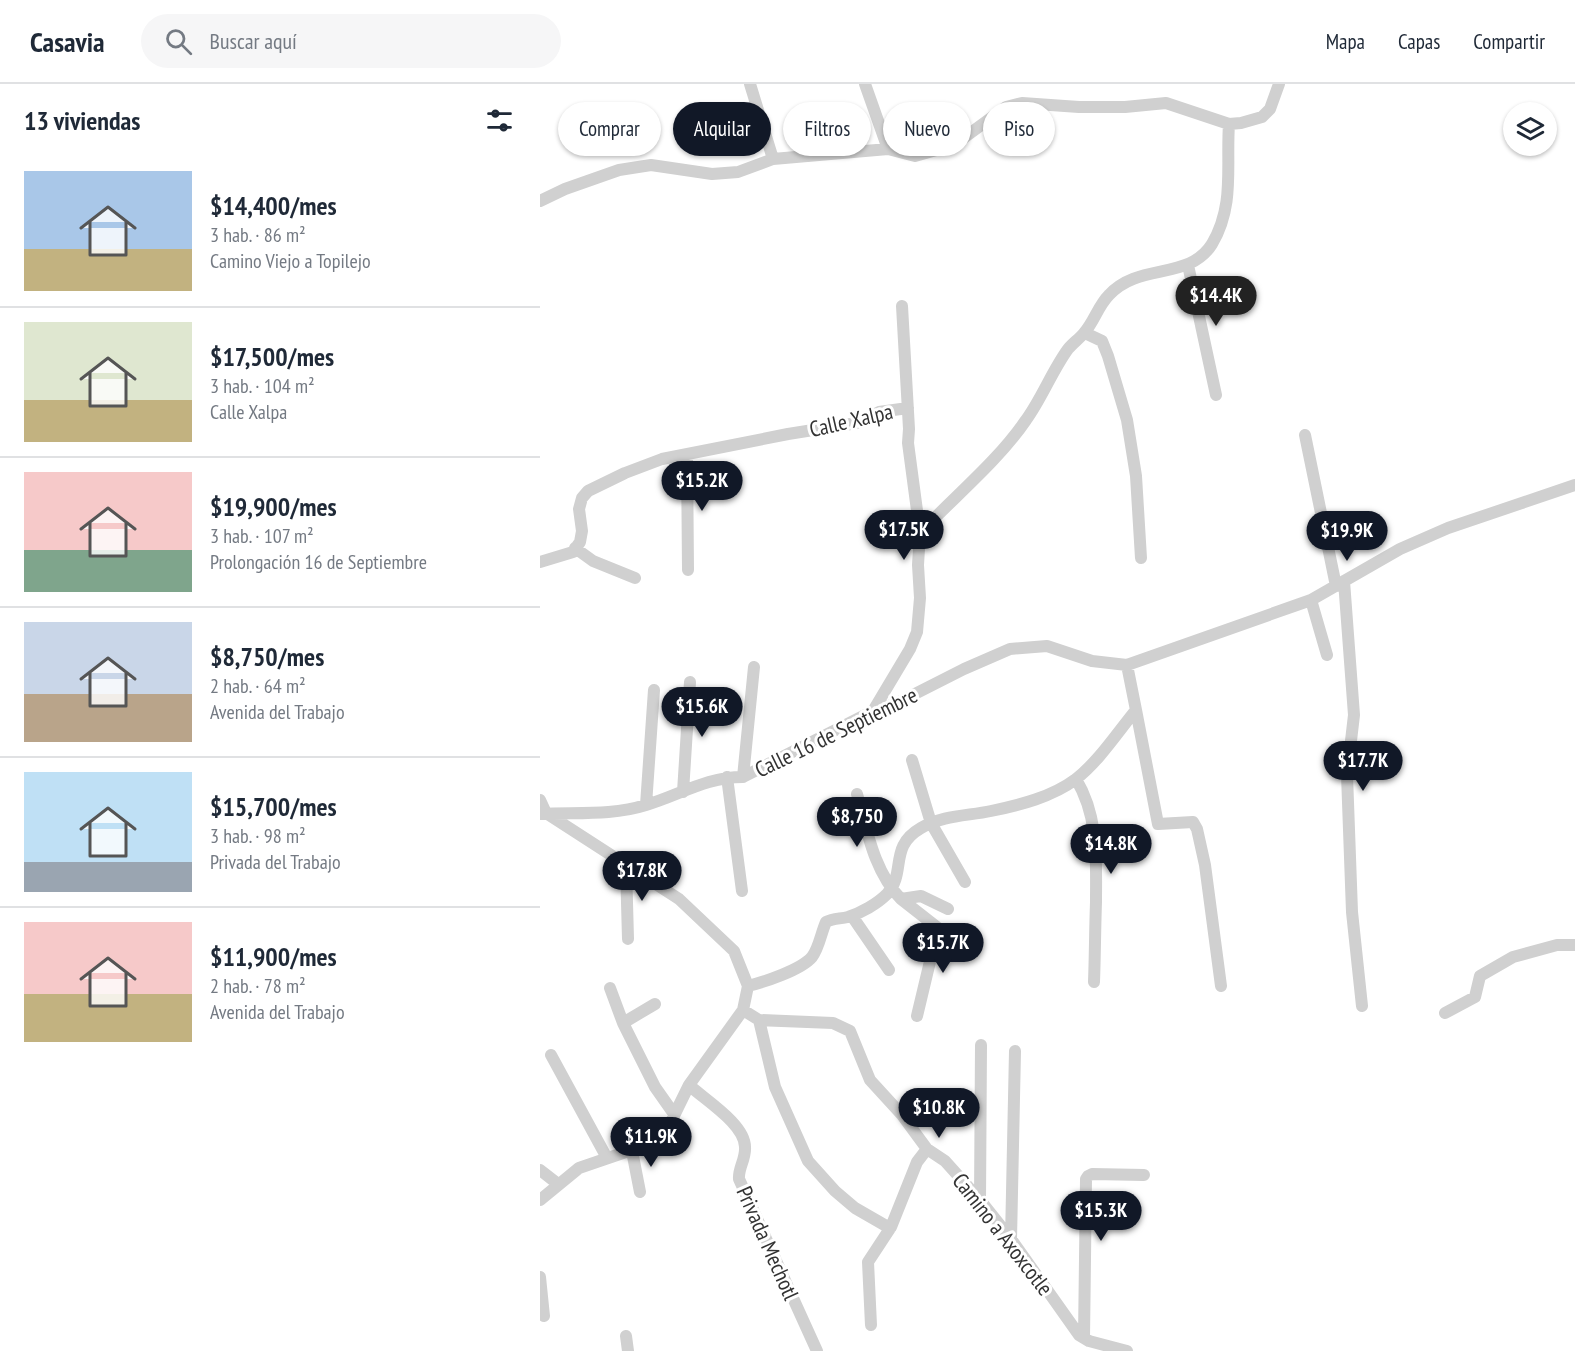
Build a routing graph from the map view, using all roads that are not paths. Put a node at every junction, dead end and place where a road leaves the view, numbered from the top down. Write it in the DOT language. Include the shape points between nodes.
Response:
graph roads {
  1 [pos="750,84"];
  2 [pos="865,84"];
  3 [pos="1279,84"];
  4 [pos="1229,124"];
  5 [pos="971,133"];
  6 [pos="883,134"];
  7 [pos="883,148"];
  8 [pos="773,159"];
  9 [pos="540,201"];
  10 [pos="1188,265"];
  11 [pos="902,306"];
  12 [pos="1085,333"];
  13 [pos="1216,395"];
  14 [pos="908,408"];
  15 [pos="1305,435"];
  16 [pos="687,454"];
  17 [pos="1575,485"];
  18 [pos="920,533"];
  19 [pos="575,548"];
  20 [pos="1141,558"];
  21 [pos="540,562"];
  22 [pos="688,570"];
  23 [pos="635,578"];
  24 [pos="1340,584"];
  25 [pos="1311,600"];
  26 [pos="1327,655"];
  27 [pos="1127,665"];
  28 [pos="754,667"];
  29 [pos="690,682"];
  30 [pos="654,690"];
  31 [pos="1136,710"];
  32 [pos="873,711"];
  33 [pos="912,760"];
  34 [pos="727,777"];
  35 [pos="743,777"];
  36 [pos="1076,779"];
  37 [pos="683,792"];
  38 [pos="857,794"];
  39 [pos="540,800"];
  40 [pos="646,805"];
  41 [pos="543,814"];
  42 [pos="931,823"];
  43 [pos="626,866"];
  44 [pos="965,882"];
  45 [pos="891,888"];
  46 [pos="742,891"];
  47 [pos="901,899"];
  48 [pos="948,909"];
  49 [pos="852,916"];
  50 [pos="939,928"];
  51 [pos="628,939"];
  52 [pos="973,941"];
  53 [pos="1575,945"];
  54 [pos="889,970"];
  55 [pos="1094,982"];
  56 [pos="748,986"];
  57 [pos="1221,986"];
  58 [pos="610,988"];
  59 [pos="655,1004"];
  60 [pos="1362,1006"];
  61 [pos="743,1010"];
  62 [pos="1445,1013"];
  63 [pos="917,1016"];
  64 [pos="759,1020"];
  65 [pos="623,1023"];
  66 [pos="981,1045"];
  67 [pos="1015,1051"];
  68 [pos="551,1055"];
  69 [pos="689,1085"];
  70 [pos="674,1114"];
  71 [pos="927,1149"];
  72 [pos="632,1151"];
  73 [pos="607,1158"];
  74 [pos="540,1170"];
  75 [pos="1144,1175"];
  76 [pos="558,1184"];
  77 [pos="640,1192"];
  78 [pos="540,1200"];
  79 [pos="980,1200"];
  80 [pos="891,1227"];
  81 [pos="1011,1239"];
  82 [pos="540,1277"];
  83 [pos="544,1316"];
  84 [pos="871,1325"];
  85 [pos="626,1336"];
  86 [pos="1084,1338"];
  87 [pos="628,1351"];
  88 [pos="817,1351"];
  89 [pos="1127,1351"];
  1 -- 8 [label="street"];
  2 -- 6 [label="street"];
  3 -- 4 [label="street" via="1270,109 1262,117"];
  4 -- 5 [label="street" via="1166,103 1079,107 1022,103 1006,107"];
  4 -- 10 [label="street" via="1227,206 1211,245"];
  7 -- 8 [label="street"];
  8 -- 9 [label="street" via="738,172 712,174 651,165 620,170"];
  10 -- 12 [label="street" via="1142,274 1126,282 1109,295"];
  10 -- 13 [label="street"];
  11 -- 14 [label="street"];
  12 -- 18 [label="street" via="1068,349 1026,420 1004,448"];
  12 -- 20 [label="street" via="1102,342 1127,420 1136,476"];
  14 -- 16 [label="street, Calle Xalpa" via="879,412 857,423"];
  14 -- 18 [label="street, Calle Xalpa" via="908,443"];
  15 -- 24 [label="street"];
  16 -- 19 [label="street, Calle Xalpa" via="634,469 588,491 579,509 582,531"];
  16 -- 22 [label="street"];
  17 -- 24 [label="street" via="1448,528 1400,549"];
  18 -- 32 [label="street, Calle Xalpa" via="917,632"];
  19 -- 21 [label="street"];
  19 -- 23 [label="street" via="592,561"];
  24 -- 25 [label="street"];
  24 -- 60 [label="street" via="1354,715 1347,775 1352,912"];
  25 -- 26 [label="street"];
  25 -- 27 [label="street"];
  27 -- 31 [label="street"];
  27 -- 32 [label="street, Calle 16 de Septiembre" via="1092,661 1047,646 1010,649"];
  28 -- 35 [label="street"];
  29 -- 37 [label="street"];
  30 -- 40 [label="street"];
  31 -- 36 [label="street"];
  31 -- 57 [label="street" via="1158,824 1193,822 1197,829"];
  32 -- 35 [label="street, Calle 16 de Septiembre"];
  33 -- 42 [label="street"];
  34 -- 35 [label="street, Calle 16 de Septiembre"];
  34 -- 37 [label="street, Calle 16 de Septiembre"];
  34 -- 46 [label="street"];
  36 -- 42 [label="street" via="1042,797 1013,806 945,817"];
  36 -- 55 [label="street" via="1084,792 1097,846"];
  37 -- 40 [label="street, Calle 16 de Septiembre"];
  38 -- 45 [label="street" via="876,859"];
  39 -- 41 [label="street"];
  40 -- 41 [label="street, Calle 16 de Septiembre" via="602,814"];
  41 -- 43 [label="street"];
  42 -- 44 [label="street"];
  42 -- 45 [label="street" via="903,843"];
  43 -- 51 [label="street"];
  43 -- 56 [label="street" via="679,899 706,923 734,951"];
  45 -- 47 [label="street"];
  45 -- 49 [label="street" via="881,899"];
  47 -- 48 [label="street" via="921,896"];
  47 -- 50 [label="street"];
  49 -- 54 [label="street"];
  49 -- 56 [label="street" via="826,922 807,962"];
  50 -- 52 [label="street"];
  50 -- 63 [label="street"];
  53 -- 62 [label="street" via="1557,945 1514,957 1480,976 1475,997"];
  56 -- 61 [label="street"];
  58 -- 65 [label="street"];
  59 -- 65 [label="street"];
  61 -- 64 [label="street, Camino a Axoxcotle"];
  61 -- 69 [label="street"];
  64 -- 71 [label="street, Camino a Axoxcotle" via="833,1023 850,1031 870,1080"];
  64 -- 80 [label="street" via="775,1087 808,1161 835,1191"];
  65 -- 70 [label="street" via="655,1087"];
  66 -- 79 [label="street"];
  67 -- 81 [label="street"];
  68 -- 73 [label="street"];
  69 -- 70 [label="street"];
  69 -- 88 [label="street, Privada Mechotl" via="744,1136 745,1154 739,1179"];
  70 -- 72 [label="street" via="666,1132"];
  71 -- 79 [label="street, Camino a Axoxcotle" via="945,1161"];
  71 -- 80 [label="street" via="917,1162"];
  72 -- 73 [label="street"];
  72 -- 77 [label="street"];
  73 -- 76 [label="street" via="579,1168"];
  74 -- 76 [label="street"];
  75 -- 86 [label="street" via="1092,1174 1086,1179"];
  76 -- 78 [label="street"];
  79 -- 81 [label="street, Camino a Axoxcotle"];
  80 -- 84 [label="street" via="868,1262"];
  81 -- 86 [label="street, Camino a Axoxcotle"];
  82 -- 83 [label="street"];
  85 -- 87 [label="street"];
  86 -- 89 [label="street"];
}
